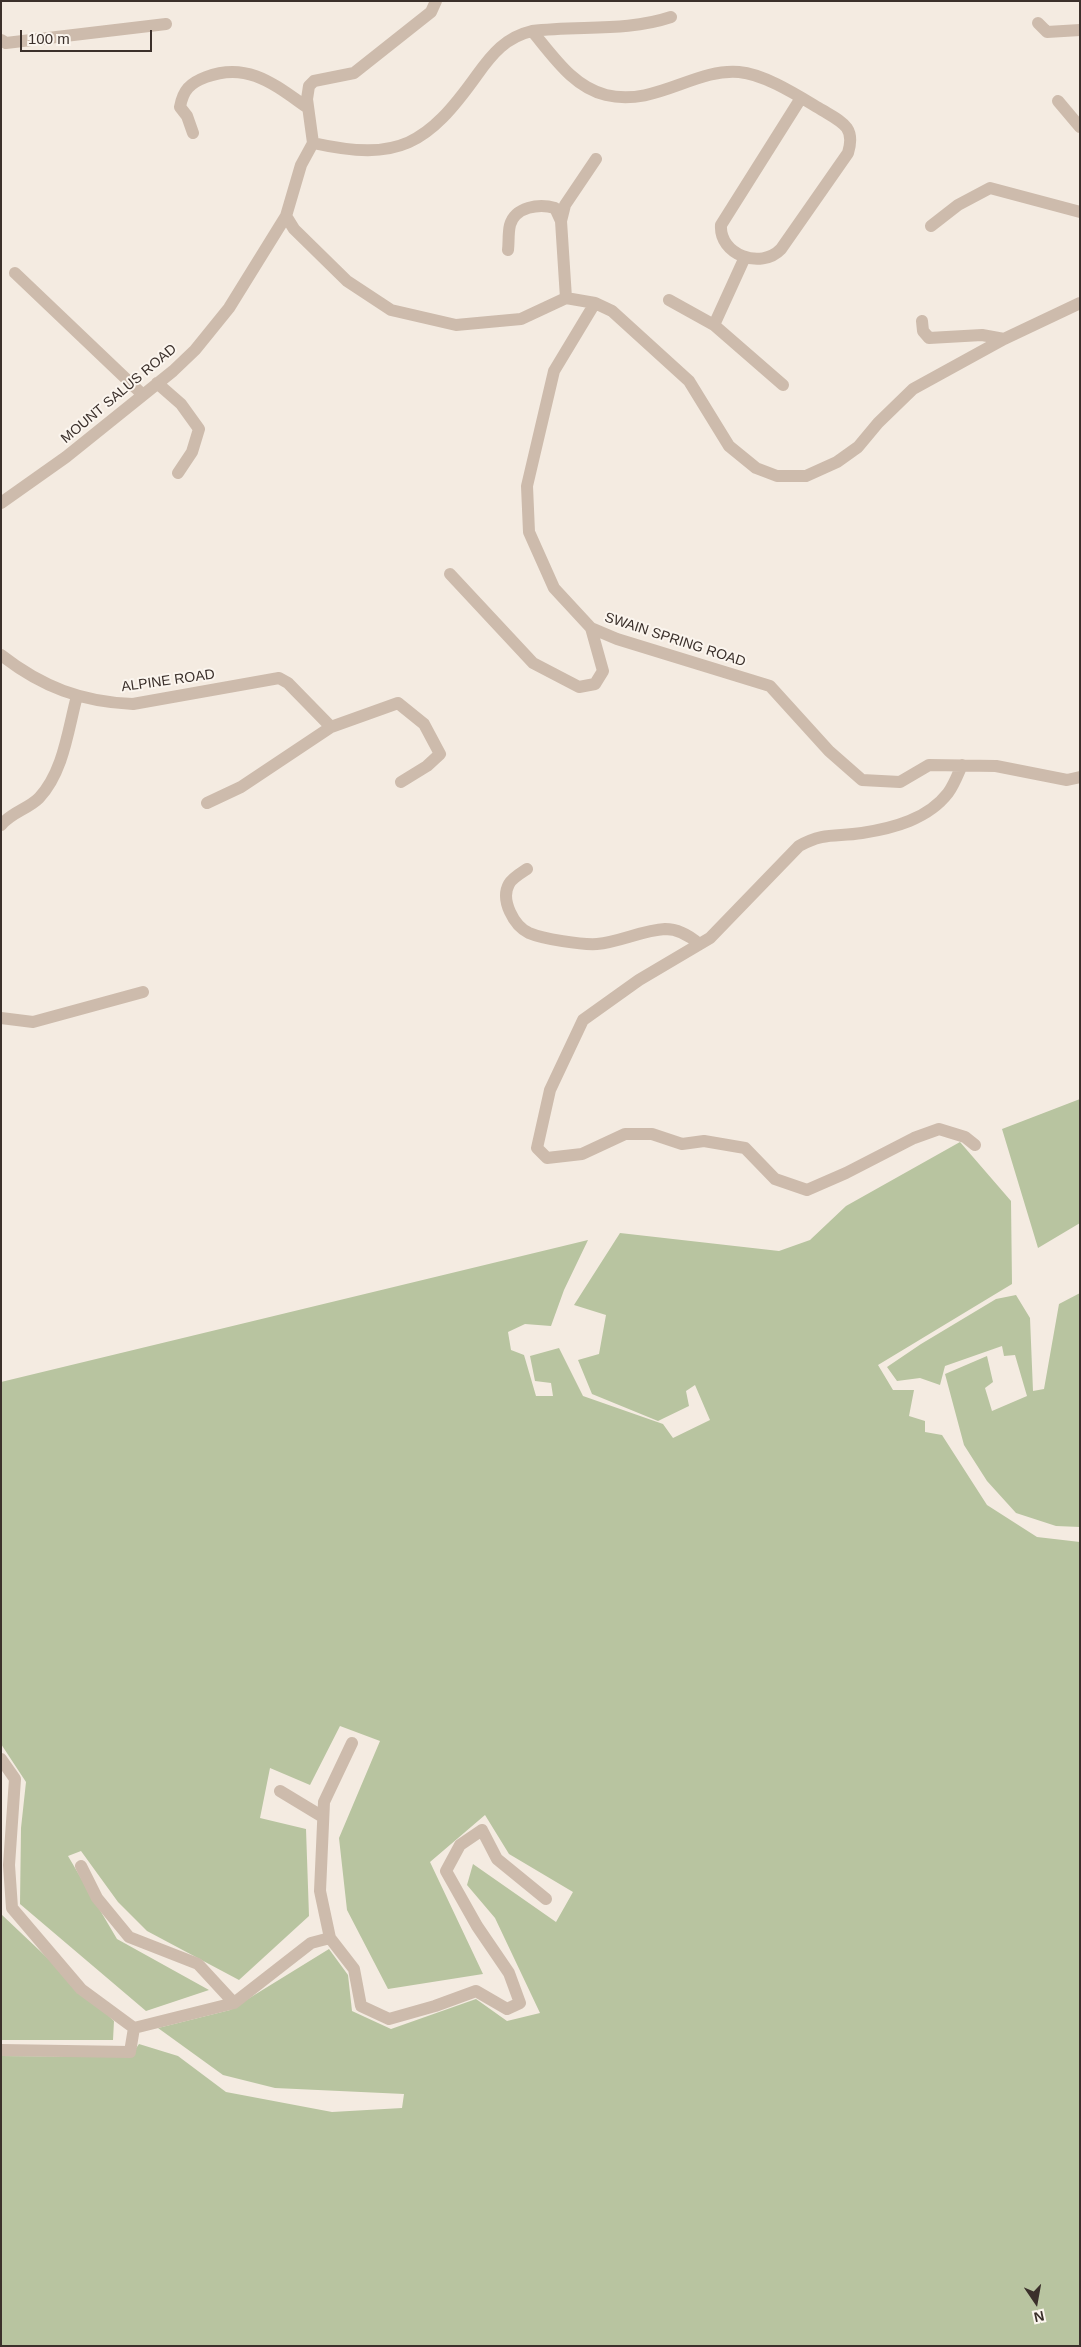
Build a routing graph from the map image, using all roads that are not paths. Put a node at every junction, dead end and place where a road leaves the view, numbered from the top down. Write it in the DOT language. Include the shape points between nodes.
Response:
graph roads {
  1 [pos="436,1"];
  2 [pos="672,17"];
  3 [pos="1038,23"];
  4 [pos="166,24"];
  5 [pos="1080,30"];
  6 [pos="532,31"];
  7 [pos="1,40"];
  8 [pos="801,98"];
  9 [pos="1058,101"];
  10 [pos="308,108"];
  11 [pos="1080,127"];
  12 [pos="193,133"];
  13 [pos="313,143"];
  14 [pos="596,159"];
  15 [pos="1080,212"];
  16 [pos="286,216"];
  17 [pos="561,221"];
  18 [pos="931,226"];
  19 [pos="508,250"];
  20 [pos="745,257"];
  21 [pos="15,273"];
  22 [pos="566,298"];
  23 [pos="669,300"];
  24 [pos="595,303"];
  25 [pos="1080,303"];
  26 [pos="922,322"];
  27 [pos="714,325"];
  28 [pos="1004,339"];
  29 [pos="157,383"];
  30 [pos="783,385"];
  31 [pos="142,394"];
  32 [pos="178,473"];
  33 [pos="1,503"];
  34 [pos="450,574"];
  35 [pos="591,628"];
  36 [pos="1,656"];
  37 [pos="77,696"];
  38 [pos="331,727"];
  39 [pos="962,765"];
  40 [pos="1080,777"];
  41 [pos="401,782"];
  42 [pos="207,803"];
  43 [pos="1,825"];
  44 [pos="527,869"];
  45 [pos="699,944"];
  46 [pos="143,992"];
  47 [pos="1,1018"];
  48 [pos="975,1145"];
  49 [pos="352,1742"];
  50 [pos="1,1759"];
  51 [pos="280,1792"];
  52 [pos="324,1817"];
  53 [pos="81,1866"];
  54 [pos="546,1899"];
  55 [pos="330,1938"];
  56 [pos="234,2002"];
  57 [pos="134,2028"];
  58 [pos="1,2050"];
  1 -- 10 [label="street" via="431,12 354,73 311,83 307,94"];
  2 -- 6 [label="street" via="632,26"];
  3 -- 5 [label="street" via="1047,32"];
  4 -- 7 [label="street" via="6,43"];
  6 -- 8 [label="street" via="576,81 591,91 608,96 650,95 726,72 741,72"];
  6 -- 13 [label="street" via="506,42 493,54 443,118 415,141 385,150 368,151"];
  8 -- 20 [label="street" via="721,225 721,237 725,243"];
  8 -- 20 [label="street" via="843,123 850,135 848,153 776,254 756,260"];
  9 -- 11 [label="street"];
  10 -- 12 [label="street" via="275,85 244,72 213,74 195,81 186,88 182,97 180,107"];
  10 -- 13 [label="street"];
  13 -- 16 [label="street" via="301,165"];
  14 -- 17 [label="street" via="565,205"];
  15 -- 18 [label="street" via="990,188 958,205"];
  16 -- 22 [label="street" via="294,229 347,281 391,310 456,325 521,319"];
  16 -- 29 [label="street, MOUNT SALUS ROAD" via="228,308 195,350"];
  17 -- 19 [label="street" via="555,208 540,205 524,210 510,226"];
  17 -- 22 [label="street"];
  20 -- 27 [label="street"];
  21 -- 31 [label="street"];
  22 -- 24 [label="street"];
  23 -- 27 [label="street"];
  24 -- 28 [label="street" via="612,311 689,380 730,446 756,468 777,476 806,476 837,462 858,447 912,389"];
  24 -- 35 [label="street, SWAIN SPRING ROAD" via="554,370 527,486 529,532 554,588"];
  25 -- 28 [label="street"];
  26 -- 28 [label="street" via="923,331 929,338 982,335"];
  27 -- 30 [label="street"];
  29 -- 31 [label="street, MOUNT SALUS ROAD"];
  29 -- 32 [label="street" via="181,404 199,429 192,452"];
  31 -- 33 [label="street, MOUNT SALUS ROAD" via="66,457"];
  34 -- 35 [label="street" via="533,663 579,687 595,684 603,671"];
  35 -- 39 [label="street, SWAIN SPRING ROAD" via="770,686 829,751 862,780 900,782 929,765"];
  36 -- 37 [label="street, ALPINE ROAD" via="31,677"];
  37 -- 38 [label="street, ALPINE ROAD" via="108,703 133,704 279,678"];
  37 -- 43 [label="street" via="60,762 51,781 38,799 8,816"];
  38 -- 41 [label="street" via="398,703 424,724 440,754"];
  38 -- 42 [label="street" via="241,787"];
  39 -- 40 [label="street, SWAIN SPRING ROAD" via="996,766 1067,780"];
  39 -- 45 [label="street" via="948,793 924,816 862,833 813,838 799,846 710,938"];
  44 -- 45 [label="street" via="509,883 506,895 508,908 528,932 553,940 596,944 665,929 688,934"];
  45 -- 48 [label="street" via="639,980 583,1020 550,1090 537,1148 547,1158 582,1154 625,1134 652,1134 682,1144 704,1141 745,1148 775,1179 808,1190 914,1138 939,1130 965,1137"];
  46 -- 47 [label="street" via="33,1022"];
  49 -- 52 [label="street" via="324,1802"];
  50 -- 57 [label="street" via="15,1779 8,1864 12,1908 81,1989"];
  51 -- 52 [label="street"];
  52 -- 55 [label="street" via="320,1890"];
  53 -- 56 [label="street" via="97,1898 129,1937 198,1964"];
  54 -- 55 [label="street" via="497,1859 482,1830 460,1845 446,1872 509,1973 520,2003 507,2009 476,1991 389,2019 361,2006 354,1969"];
  55 -- 56 [label="street" via="311,1943"];
  56 -- 57 [label="street"];
  57 -- 58 [label="street" via="130,2052"];
}
